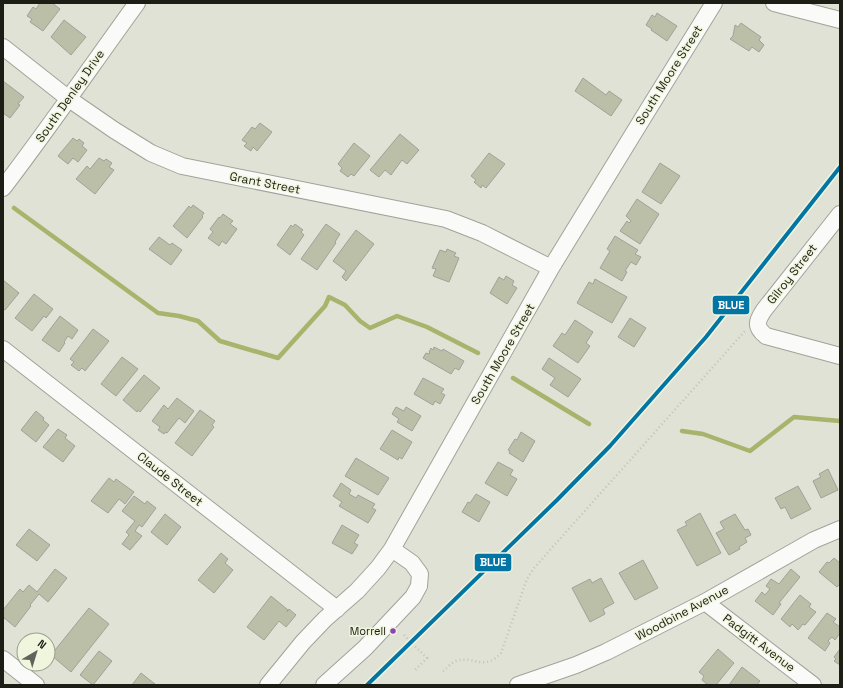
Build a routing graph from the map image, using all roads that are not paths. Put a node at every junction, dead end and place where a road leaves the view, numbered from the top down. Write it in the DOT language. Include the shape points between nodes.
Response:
graph roads {
  1 [pos="136,3"];
  2 [pos="714,3"];
  3 [pos="774,3"];
  4 [pos="840,20"];
  5 [pos="3,47"];
  6 [pos="69,98"];
  7 [pos="3,188"];
  8 [pos="840,214"];
  9 [pos="551,268"];
  10 [pos="3,349"];
  11 [pos="840,356"];
  12 [pos="840,529"];
  13 [pos="392,549"];
  14 [pos="705,602"];
  15 [pos="337,608"];
  16 [pos="3,659"];
  17 [pos="36,685"];
  18 [pos="268,685"];
  19 [pos="324,685"];
  20 [pos="518,685"];
  21 [pos="813,685"];
  1 -- 6 [label="street, South Denley Drive"];
  2 -- 9 [label="street, South Moore Street"];
  3 -- 4 [label="street"];
  5 -- 6 [label="street, Grant Street"];
  6 -- 7 [label="street, South Denley Drive"];
  6 -- 9 [label="street, Grant Street" via="151,153 182,166 446,219 482,233"];
  8 -- 11 [label="street, Gilroy Street" via="764,310 761,330"];
  9 -- 13 [label="street, South Moore Street"];
  10 -- 15 [label="street, Claude Street"];
  12 -- 14 [label="street, Woodbine Avenue" via="814,540"];
  13 -- 15 [label="street, South Moore Street" via="373,574"];
  13 -- 19 [label="street" via="412,563 420,574 419,586 413,597 366,648"];
  14 -- 20 [label="street, Woodbine Avenue" via="606,652"];
  14 -- 21 [label="street, Padgitt Avenue"];
  15 -- 18 [label="street, South Moore Street" via="303,642"];
  16 -- 17 [label="street"];
}
